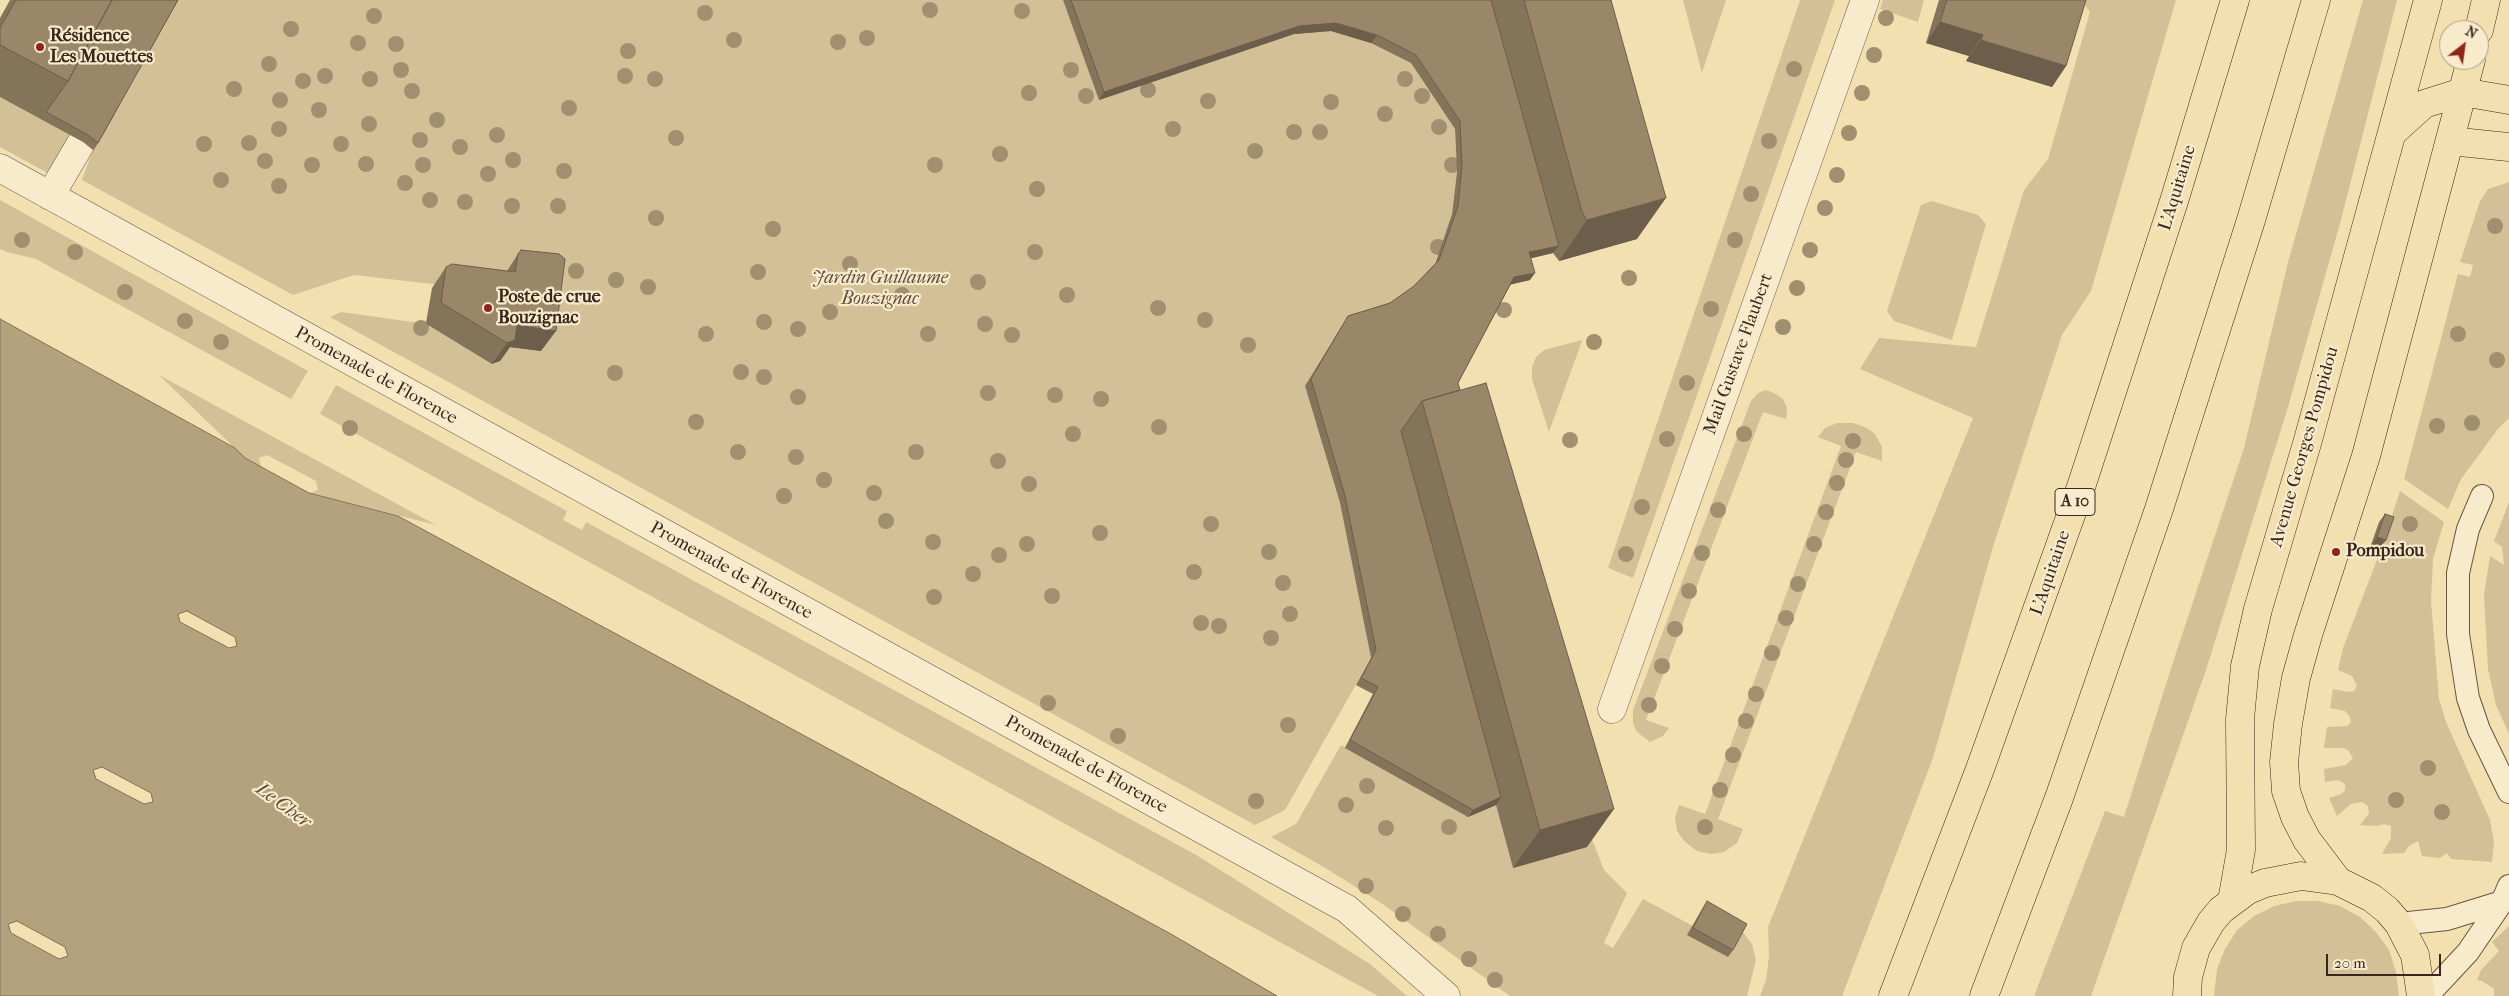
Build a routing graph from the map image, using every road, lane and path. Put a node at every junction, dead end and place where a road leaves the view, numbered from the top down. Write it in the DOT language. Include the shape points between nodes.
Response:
graph roads {
  1 [pos="1865,0"];
  2 [pos="2235,0"];
  3 [pos="2316,0"];
  4 [pos="2428,0"];
  5 [pos="2486,0"];
  6 [pos="2481,20"];
  7 [pos="2468,70"];
  8 [pos="114,84"];
  9 [pos="2462,92"];
  10 [pos="2509,100"];
  11 [pos="2393,132"];
  12 [pos="2450,141"];
  13 [pos="2509,147"];
  14 [pos="0,168"];
  15 [pos="50,196"];
  16 [pos="2482,496"];
  17 [pos="1612,709"];
  18 [pos="2509,792"];
  19 [pos="2338,881"];
  20 [pos="2506,894"];
  21 [pos="2232,901"];
  22 [pos="2399,924"];
  23 [pos="1446,996"];
  24 [pos="1894,996"];
  25 [pos="1984,996"];
  26 [pos="2187,996"];
  27 [pos="2421,996"];
  28 [pos="2427,996"];
  1 -- 17 [label="street, Mail Gustave Flaubert"];
  2 -- 24 [label="main road, L'Aquitaine / A 10" via="2082,484"];
  3 -- 25 [label="main road" via="2252,220 2159,509 2059,798"];
  4 -- 11 [label="main road, Avenue Georges Pompidou"];
  5 -- 6 [label="main road"];
  7 -- 9 [label="main road"];
  8 -- 15 [label="street"];
  9 -- 10 [label="main road"];
  9 -- 11 [label="main road" via="2424,104"];
  9 -- 12 [label="main road"];
  11 -- 21 [label="main road, Avenue Georges Pompidou" via="2258,609 2245,666 2240,719 2241,850"];
  12 -- 13 [label="main road"];
  12 -- 19 [label="main road" via="2366,456 2308,634 2288,724 2284,762 2289,800 2307,840"];
  14 -- 15 [label="street, Promenade de Florence"];
  15 -- 23 [label="street, Promenade de Florence" via="1347,909"];
  16 -- 18 [label="lane" via="2468,529 2458,573 2458,634 2468,698"];
  19 -- 21 [label="main road" via="2301,876 2283,878 2256,887"];
  19 -- 22 [label="main road" via="2372,898"];
  20 -- 22 [label="lane" via="2446,919"];
  20 -- 28 [label="lane" via="2468,952"];
  21 -- 26 [label="main road" via="2202,935 2191,962"];
  22 -- 27 [label="main road" via="2415,955"];
}
